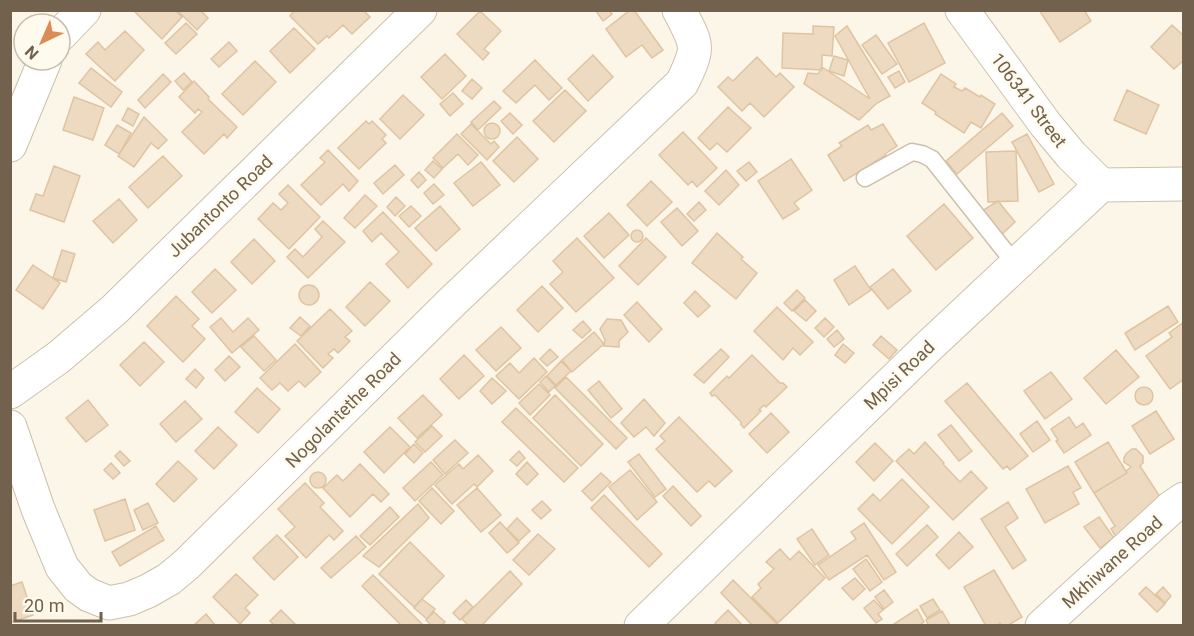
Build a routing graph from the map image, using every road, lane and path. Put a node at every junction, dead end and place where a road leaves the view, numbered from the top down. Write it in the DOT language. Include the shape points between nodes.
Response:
graph roads {
  1 [pos="84,10"];
  2 [pos="420,10"];
  3 [pos="962,10"];
  4 [pos="72,22"];
  5 [pos="686,24"];
  6 [pos="40,72"];
  7 [pos="10,145"];
  8 [pos="865,178"];
  9 [pos="1184,184"];
  10 [pos="1101,185"];
  11 [pos="1016,265"];
  12 [pos="10,392"];
  13 [pos="10,427"];
  14 [pos="1184,500"];
  15 [pos="641,626"];
  16 [pos="1042,626"];
  1 -- 4 [label="street"];
  2 -- 12 [label="street, Jubantonto Road" via="114,310"];
  3 -- 10 [label="street, 106341 Street" via="1046,125"];
  5 -- 13 [label="street, Nogolantethe Road" via="695,50 682,83 169,579 129,599 109,603 78,587 62,567"];
  6 -- 7 [label="street"];
  8 -- 11 [label="lane" via="912,152 932,159"];
  9 -- 10 [label="street"];
  10 -- 11 [label="street, Mpisi Road"];
  11 -- 15 [label="street, Mpisi Road"];
  14 -- 16 [label="street, Mkhiwane Road"];
}
